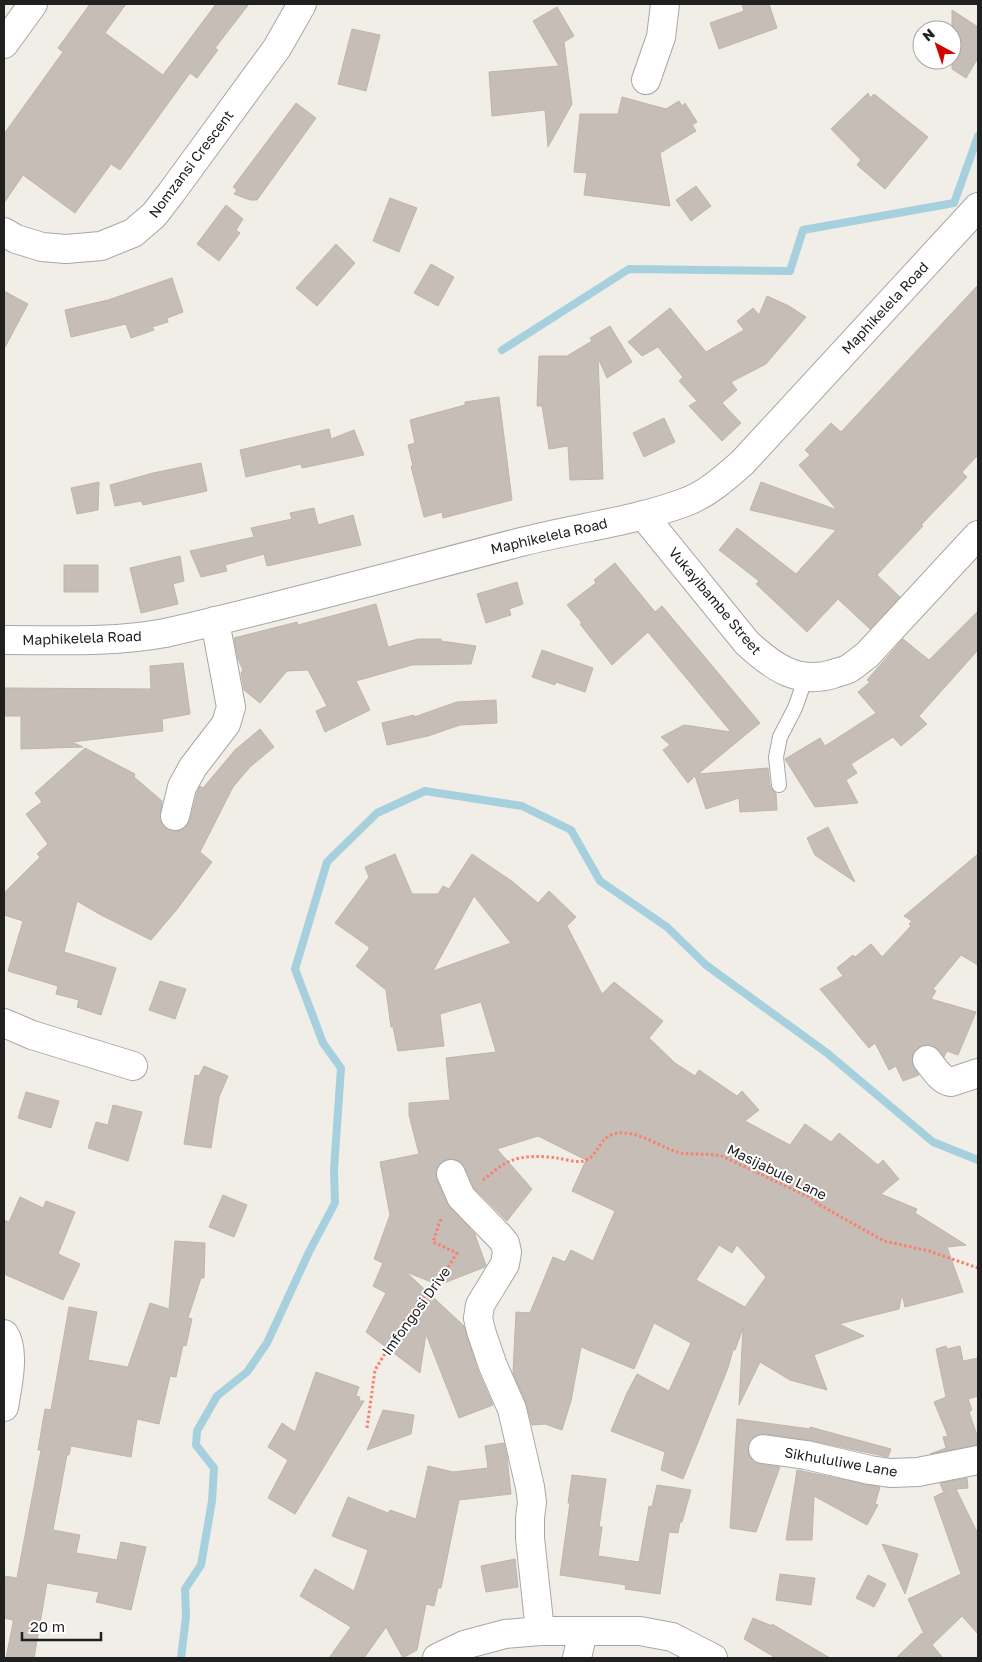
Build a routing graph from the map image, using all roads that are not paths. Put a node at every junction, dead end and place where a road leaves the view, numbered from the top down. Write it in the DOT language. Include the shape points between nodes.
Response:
graph roads {
  1 [pos="33,4"];
  2 [pos="302,4"];
  3 [pos="665,4"];
  4 [pos="4,44"];
  5 [pos="646,80"];
  6 [pos="978,207"];
  7 [pos="4,232"];
  8 [pos="643,515"];
  9 [pos="978,535"];
  10 [pos="215,621"];
  11 [pos="4,640"];
  12 [pos="806,677"];
  13 [pos="779,786"];
  14 [pos="175,816"];
  15 [pos="4,1023"];
  16 [pos="927,1060"];
  17 [pos="133,1066"];
  18 [pos="978,1073"];
  19 [pos="463,1195"];
  20 [pos="4,1334"];
  21 [pos="4,1407"];
  22 [pos="763,1450"];
  23 [pos="978,1460"];
  24 [pos="540,1631"];
  25 [pos="583,1631"];
  26 [pos="437,1658"];
  27 [pos="576,1658"];
  28 [pos="713,1658"];
  1 -- 4 [label="street"];
  2 -- 7 [label="street, Nomzansi Crescent" via="277,48 171,193 154,215 133,232 101,246 66,249 42,247"];
  3 -- 5 [label="street" via="661,38"];
  6 -- 8 [label="street, Maphikelela Road" via="742,463 722,481 685,503"];
  8 -- 10 [label="street, Maphikelela Road" via="554,534"];
  8 -- 12 [label="street, Vukayibambe Street" via="763,658 787,672"];
  9 -- 12 [label="street, Vukayibambe Street" via="867,655 848,669 827,676"];
  10 -- 11 [label="street, Maphikelela Road" via="135,638"];
  10 -- 14 [label="street" via="231,707 226,724 182,787"];
  12 -- 13 [label="lane" via="780,736 776,757"];
  15 -- 17 [label="street" via="32,1035"];
  16 -- 18 [label="street" via="946,1081"];
  19 -- 24 [label="street" via="505,1243 507,1252 505,1264 480,1305 478,1318 480,1331 512,1409 530,1487 530,1538"];
  20 -- 21 [label="street" via="9,1354 9,1381"];
  22 -- 23 [label="street, Sikhululiwe Lane" via="806,1454 890,1473 918,1472"];
  24 -- 25 [label="street"];
  24 -- 26 [label="street" via="505,1634 464,1645"];
  25 -- 27 [label="street"];
  25 -- 28 [label="street" via="640,1631 672,1637"];
}
